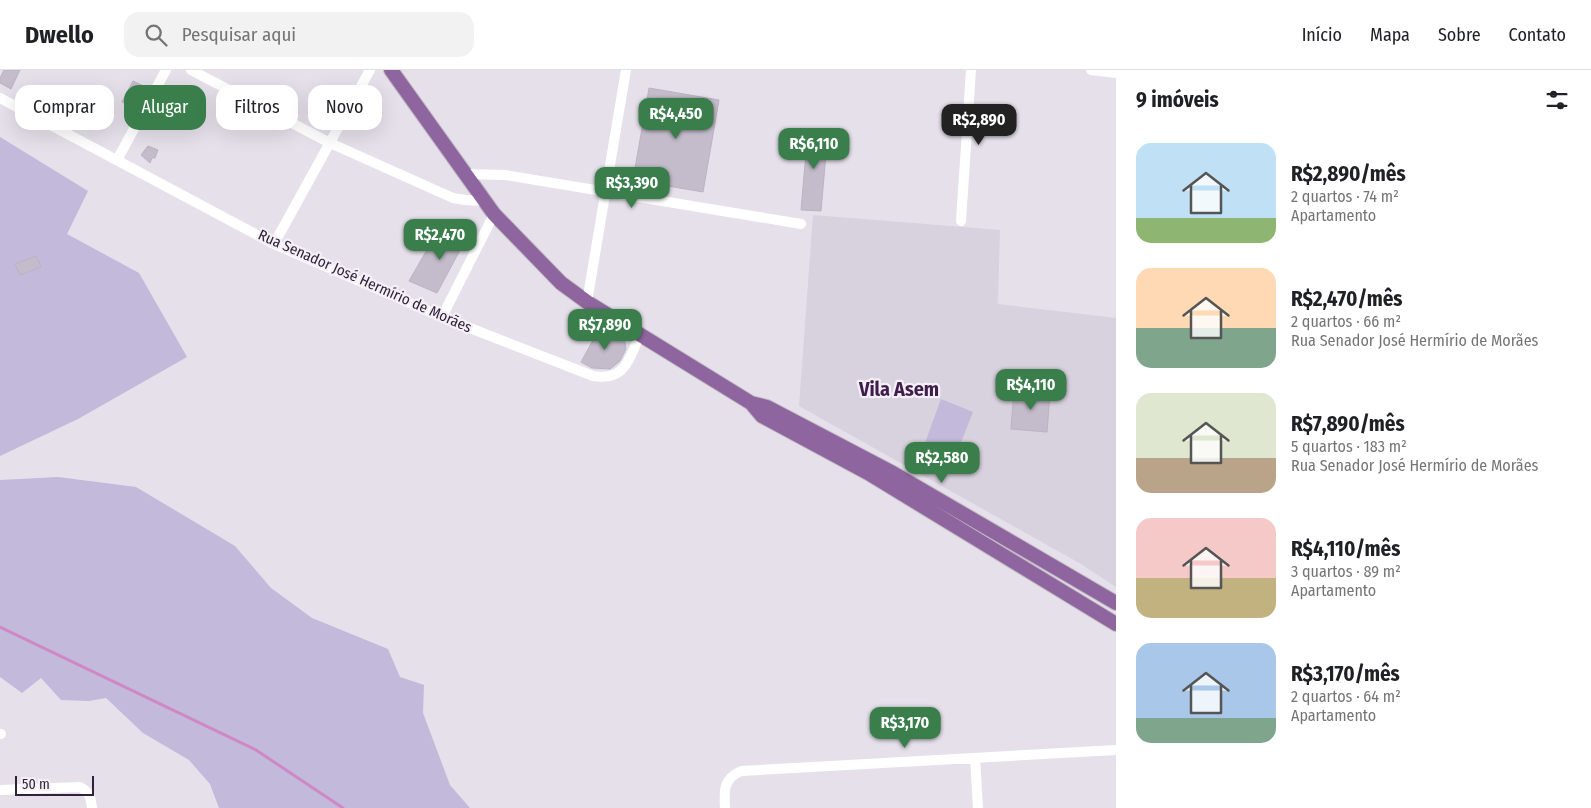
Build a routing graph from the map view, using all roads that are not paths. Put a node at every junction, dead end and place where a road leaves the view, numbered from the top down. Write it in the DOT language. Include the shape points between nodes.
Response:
graph roads {
  1 [pos="166,70"];
  2 [pos="191,70"];
  3 [pos="370,70"];
  4 [pos="391,70"];
  5 [pos="626,70"];
  6 [pos="971,70"];
  7 [pos="1091,70"];
  8 [pos="1116,73"];
  9 [pos="0,98"];
  10 [pos="330,143"];
  11 [pos="117,160"];
  12 [pos="466,174"];
  13 [pos="606,192"];
  14 [pos="484,201"];
  15 [pos="494,214"];
  16 [pos="961,221"];
  17 [pos="800,224"];
  18 [pos="274,244"];
  19 [pos="587,302"];
  20 [pos="442,317"];
  21 [pos="640,335"];
  22 [pos="751,403"];
  23 [pos="1116,603"];
  24 [pos="1116,624"];
  25 [pos="1116,750"];
  26 [pos="975,758"];
  27 [pos="0,790"];
  28 [pos="92,808"];
  29 [pos="726,808"];
  30 [pos="978,808"];
  1 -- 11 [label="street"];
  2 -- 10 [label="street"];
  3 -- 10 [label="street"];
  4 -- 12 [label="main road"];
  5 -- 13 [label="street"];
  6 -- 16 [label="street"];
  7 -- 8 [label="street"];
  9 -- 11 [label="street, Rua Senador José Hermírio de Morães"];
  10 -- 14 [label="street" via="453,198"];
  10 -- 18 [label="street"];
  11 -- 18 [label="street, Rua Senador José Hermírio de Morães"];
  12 -- 13 [label="street" via="505,175"];
  12 -- 14 [label="main road"];
  13 -- 17 [label="street"];
  13 -- 19 [label="street"];
  14 -- 15 [label="main road"];
  15 -- 19 [label="main road" via="561,283"];
  15 -- 20 [label="street"];
  18 -- 20 [label="street, Rua Senador José Hermírio de Morães"];
  19 -- 21 [label="main road"];
  20 -- 21 [label="street, Rua Senador José Hermírio de Morães" via="593,376 606,378 623,369"];
  21 -- 22 [label="main road"];
  22 -- 23 [label="main road" via="767,407 893,473"];
  22 -- 24 [label="main road" via="762,416 868,473"];
  25 -- 26 [label="street"];
  26 -- 29 [label="street" via="741,771 727,782 724,792"];
  26 -- 30 [label="street"];
  27 -- 28 [label="street" via="80,787 90,795"];
}
